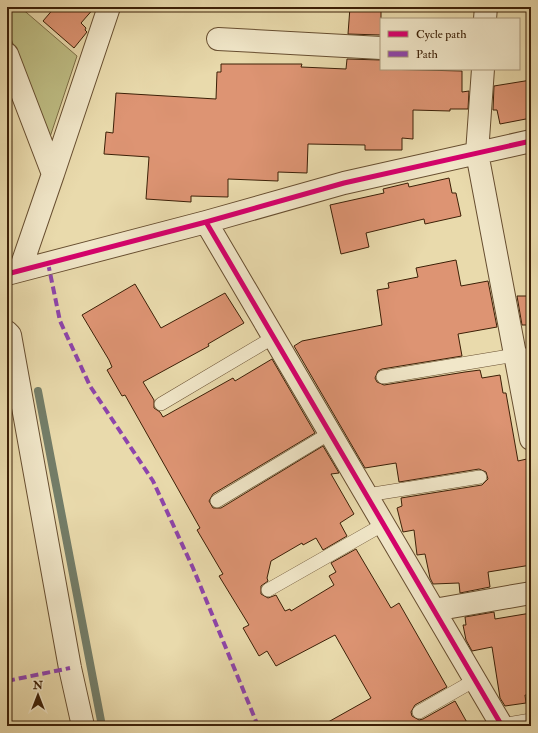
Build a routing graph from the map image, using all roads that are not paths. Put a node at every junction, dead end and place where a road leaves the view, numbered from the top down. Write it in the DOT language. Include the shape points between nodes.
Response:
graph roads {
  1 [pos="109,7"];
  2 [pos="486,7"];
  3 [pos="485,18"];
  4 [pos="218,39"];
  5 [pos="380,48"];
  6 [pos="7,54"];
  7 [pos="483,70"];
  8 [pos="531,141"];
  9 [pos="477,153"];
  10 [pos="53,174"];
  11 [pos="206,222"];
  12 [pos="14,272"];
  13 [pos="7,332"];
  14 [pos="274,337"];
  15 [pos="523,355"];
  16 [pos="383,377"];
  17 [pos="161,404"];
  18 [pos="330,433"];
  19 [pos="531,439"];
  20 [pos="480,477"];
  21 [pos="367,495"];
  22 [pos="217,501"];
  23 [pos="384,524"];
  24 [pos="268,590"];
  25 [pos="531,593"];
  26 [pos="434,610"];
  27 [pos="475,680"];
  28 [pos="420,712"];
  29 [pos="531,720"];
  30 [pos="83,726"];
  31 [pos="502,726"];
  1 -- 10 [label="street"];
  2 -- 3 [label="street"];
  4 -- 5 [label="street"];
  6 -- 10 [label="street"];
  7 -- 9 [label="street"];
  8 -- 9 [label="street"];
  9 -- 11 [label="street" via="344,183"];
  9 -- 15 [label="street"];
  10 -- 12 [label="street"];
  11 -- 12 [label="street"];
  11 -- 14 [label="street"];
  13 -- 30 [label="street" via="10,335 70,668"];
  14 -- 17 [label="lane"];
  14 -- 18 [label="street"];
  15 -- 16 [label="lane"];
  15 -- 19 [label="street"];
  18 -- 21 [label="street"];
  18 -- 22 [label="lane"];
  20 -- 21 [label="lane"];
  21 -- 23 [label="street"];
  23 -- 24 [label="lane"];
  23 -- 26 [label="street"];
  25 -- 26 [label="street"];
  26 -- 27 [label="street"];
  27 -- 28 [label="lane"];
  27 -- 31 [label="street"];
  29 -- 31 [label="lane"];
}
